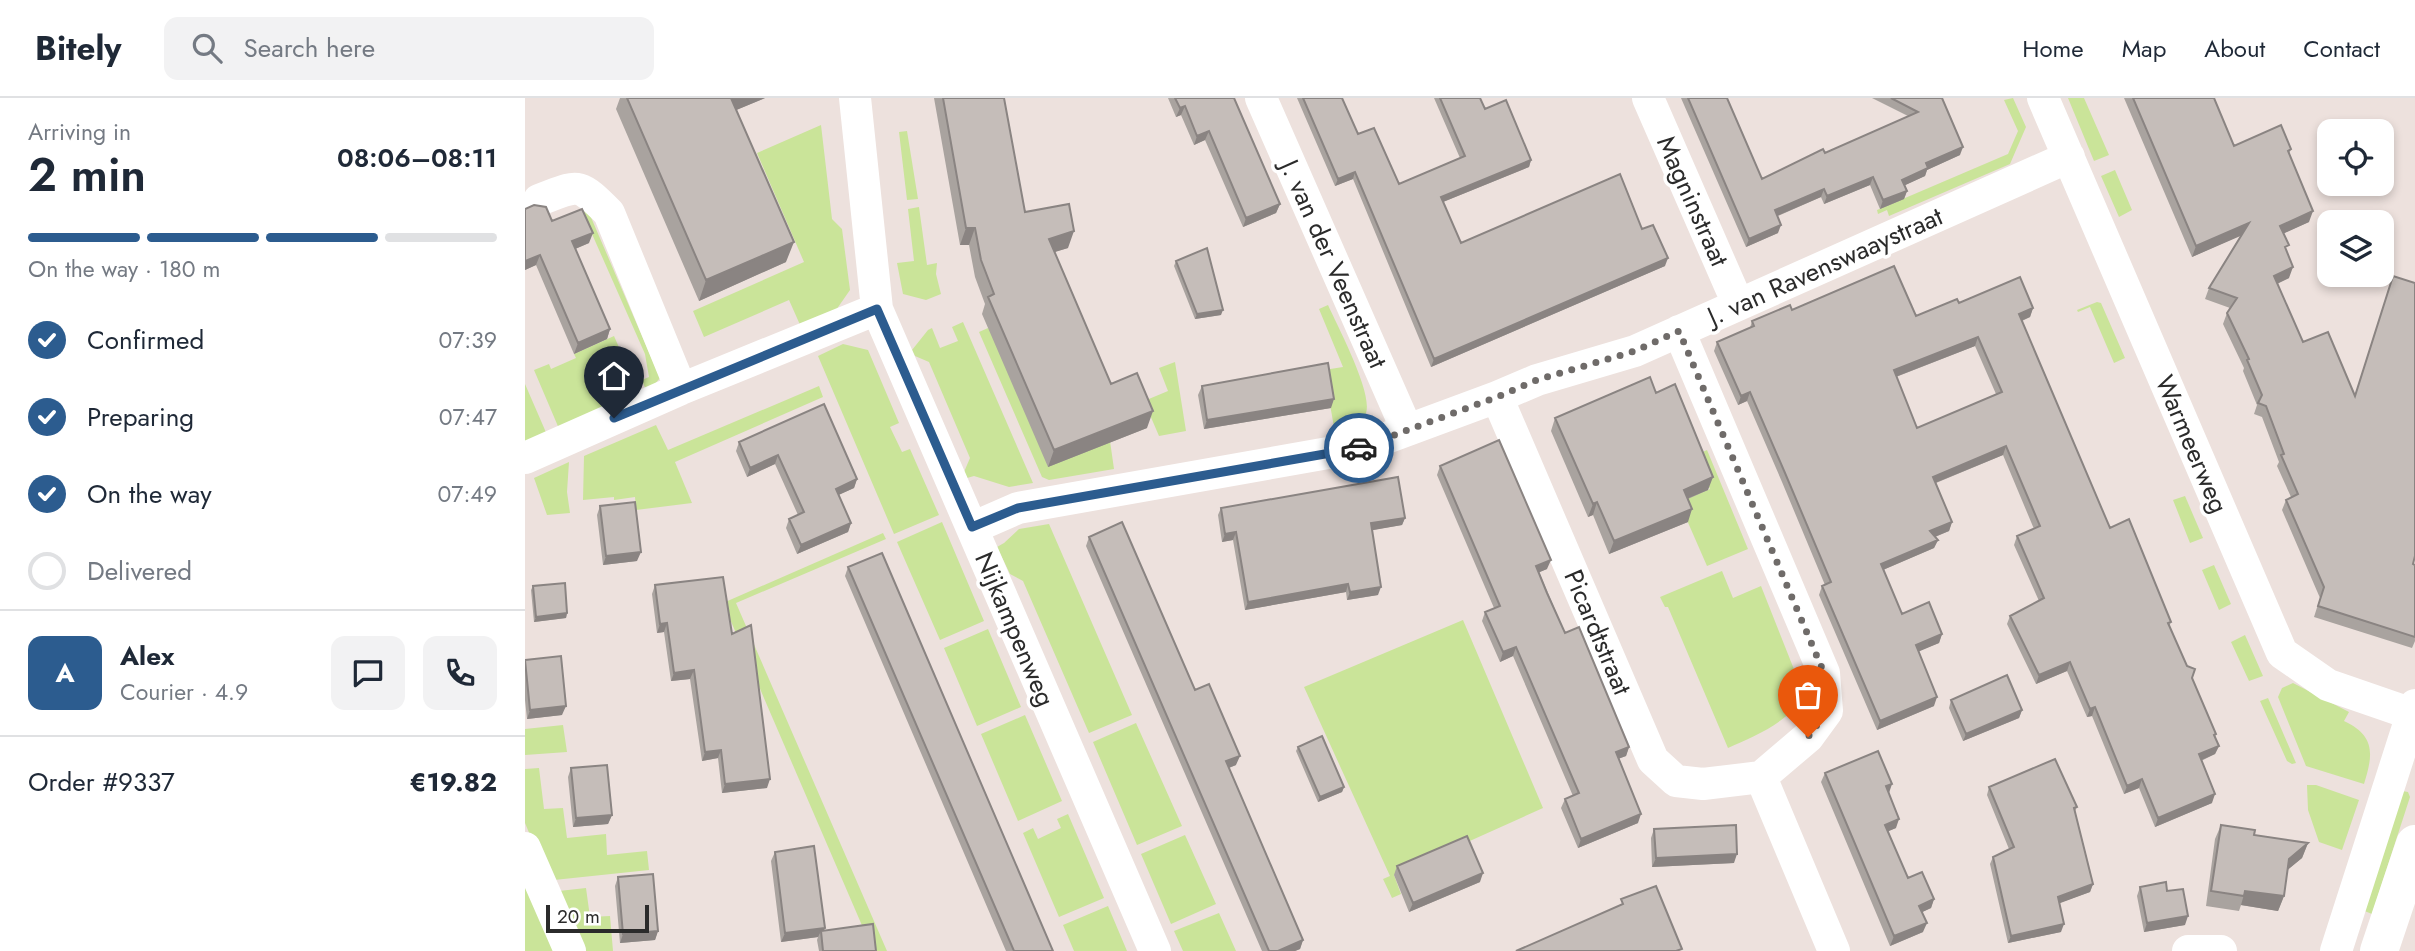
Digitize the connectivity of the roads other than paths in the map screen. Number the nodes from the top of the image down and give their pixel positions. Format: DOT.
graph roads {
  1 [pos="855,98"];
  2 [pos="1262,98"];
  3 [pos="1648,98"];
  4 [pos="2043,98"];
  5 [pos="2069,157"];
  6 [pos="538,200"];
  7 [pos="1738,304"];
  8 [pos="877,309"];
  9 [pos="1679,331"];
  10 [pos="681,389"];
  11 [pos="1497,397"];
  12 [pos="1406,430"];
  13 [pos="525,458"];
  14 [pos="972,527"];
  15 [pos="2414,712"];
  16 [pos="1761,777"];
  17 [pos="2415,844"];
  18 [pos="525,848"];
  19 [pos="570,951"];
  20 [pos="1155,951"];
  21 [pos="1834,951"];
  22 [pos="2188,951"];
  23 [pos="2221,951"];
  24 [pos="2336,951"];
  25 [pos="2379,951"];
  1 -- 8 [label="street, Nijkampenweg"];
  2 -- 12 [label="street, J. van der Veenstraat"];
  3 -- 7 [label="street, Magninstraat"];
  4 -- 5 [label="street, Warmeerweg"];
  5 -- 7 [label="street, J. van Ravenswaaystraat"];
  5 -- 15 [label="street, Warmeerweg"];
  6 -- 10 [label="street"];
  7 -- 9 [label="street, J. van Ravenswaaystraat"];
  8 -- 10 [label="street"];
  8 -- 14 [label="street, Nijkampenweg"];
  9 -- 11 [label="street, J. van Ravenswaaystraat"];
  9 -- 16 [label="street"];
  10 -- 13 [label="street"];
  11 -- 12 [label="street, J. van Ravenswaaystraat"];
  11 -- 16 [label="street, Picardtstraat"];
  12 -- 14 [label="street, J. van Ravenswaaystraat"];
  14 -- 20 [label="street, Nijkampenweg"];
  15 -- 24 [label="street"];
  16 -- 21 [label="street"];
  17 -- 25 [label="main road"];
  18 -- 19 [label="street"];
  22 -- 23 [label="street"];
}
